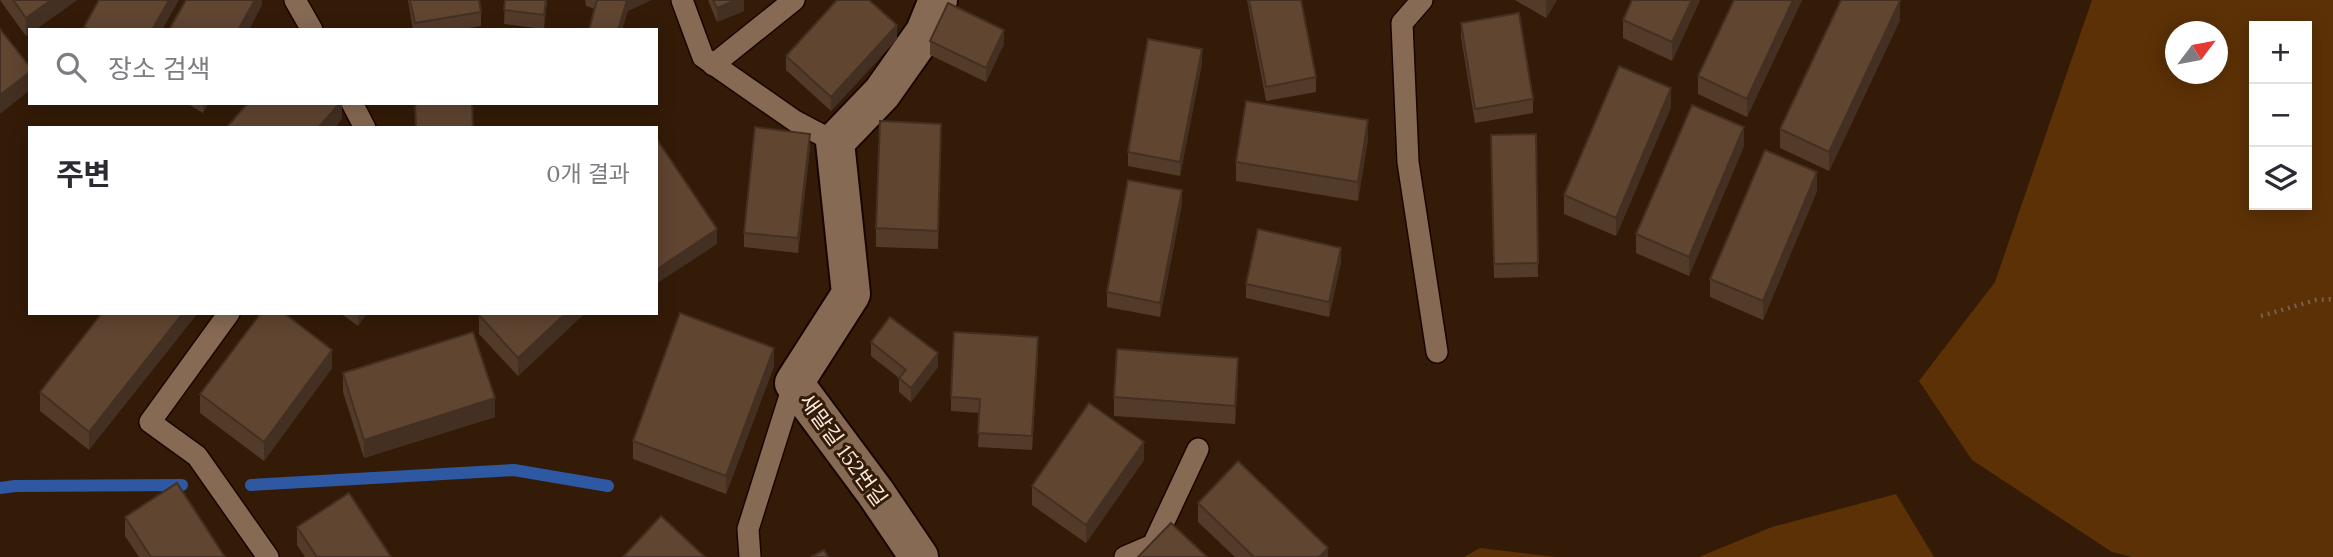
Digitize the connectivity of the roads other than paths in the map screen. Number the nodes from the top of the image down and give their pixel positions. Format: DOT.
graph roads {
  1 [pos="295,0"];
  2 [pos="682,0"];
  3 [pos="794,0"];
  4 [pos="938,0"];
  5 [pos="1422,0"];
  6 [pos="311,28"];
  7 [pos="713,65"];
  8 [pos="353,105"];
  9 [pos="364,126"];
  10 [pos="835,142"];
  11 [pos="228,315"];
  12 [pos="1437,352"];
  13 [pos="794,383"];
  14 [pos="1198,449"];
  15 [pos="268,557"];
  16 [pos="750,557"];
  17 [pos="919,557"];
  18 [pos="1125,557"];
  1 -- 6 [label="lane"];
  2 -- 7 [label="lane"];
  3 -- 7 [label="lane"];
  4 -- 10 [label="street"];
  5 -- 12 [label="lane"];
  7 -- 10 [label="lane"];
  8 -- 9 [label="lane"];
  10 -- 13 [label="street, 새말길 152번길"];
  11 -- 15 [label="lane"];
  13 -- 16 [label="lane"];
  13 -- 17 [label="street, 새말길 152번길"];
  14 -- 18 [label="lane"];
}
